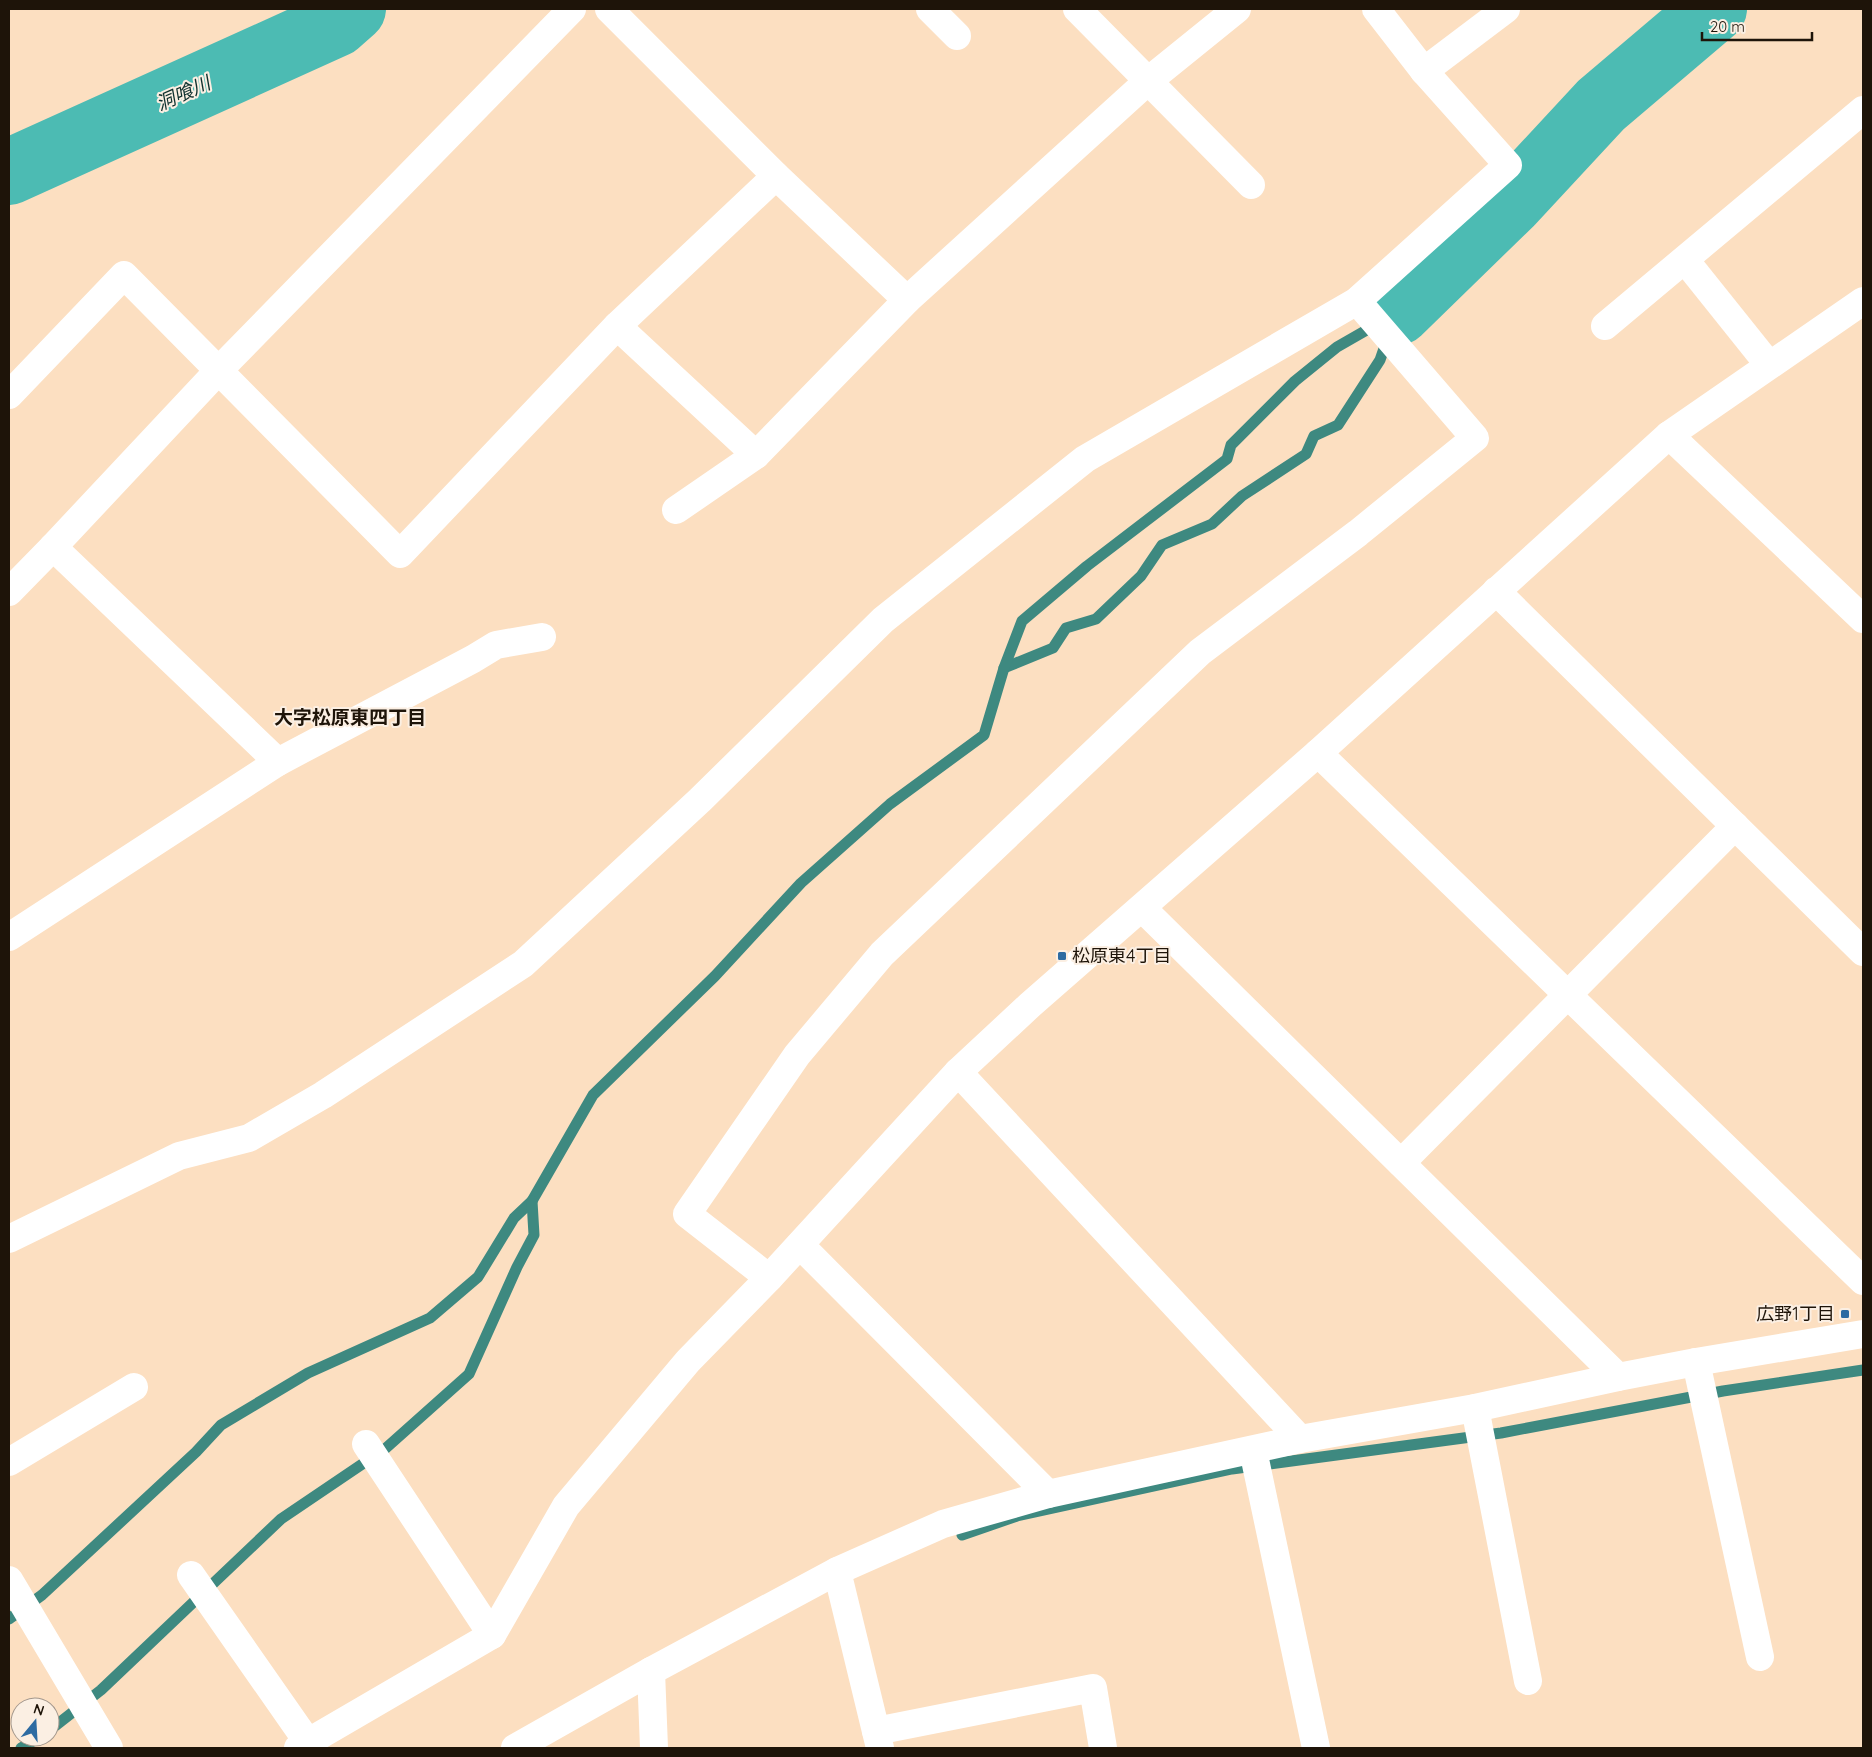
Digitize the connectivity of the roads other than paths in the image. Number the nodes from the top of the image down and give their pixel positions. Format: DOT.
graph roads {
  1 [pos="572,9"];
  2 [pos="609,9"];
  3 [pos="930,9"];
  4 [pos="1077,9"];
  5 [pos="1237,9"];
  6 [pos="1376,9"];
  7 [pos="1506,9"];
  8 [pos="957,36"];
  9 [pos="1424,71"];
  10 [pos="1148,81"];
  11 [pos="1863,110"];
  12 [pos="776,176"];
  13 [pos="1251,185"];
  14 [pos="1685,260"];
  15 [pos="908,300"];
  16 [pos="1357,301"];
  17 [pos="1861,306"];
  18 [pos="617,326"];
  19 [pos="1605,326"];
  20 [pos="1769,365"];
  21 [pos="219,370"];
  22 [pos="9,395"];
  23 [pos="1669,435"];
  24 [pos="756,455"];
  25 [pos="676,510"];
  26 [pos="53,547"];
  27 [pos="9,592"];
  28 [pos="1496,592"];
  29 [pos="1863,619"];
  30 [pos="542,637"];
  31 [pos="1318,753"];
  32 [pos="278,762"];
  33 [pos="1735,826"];
  34 [pos="1142,908"];
  35 [pos="9,936"];
  36 [pos="1863,952"];
  37 [pos="1567,995"];
  38 [pos="958,1072"];
  39 [pos="1401,1163"];
  40 [pos="9,1239"];
  41 [pos="800,1244"];
  42 [pos="769,1278"];
  43 [pos="1863,1281"];
  44 [pos="1863,1334"];
  45 [pos="1696,1362"];
  46 [pos="1618,1377"];
  47 [pos="134,1387"];
  48 [pos="1475,1408"];
  49 [pos="1300,1439"];
  50 [pos="366,1444"];
  51 [pos="1253,1450"];
  52 [pos="9,1462"];
  53 [pos="1048,1494"];
  54 [pos="837,1571"];
  55 [pos="191,1575"];
  56 [pos="9,1580"];
  57 [pos="492,1635"];
  58 [pos="1760,1657"];
  59 [pos="651,1670"];
  60 [pos="1528,1681"];
  61 [pos="878,1740"];
  62 [pos="303,1745"];
  63 [pos="109,1748"];
  64 [pos="515,1748"];
  65 [pos="654,1748"];
  66 [pos="1103,1748"];
  67 [pos="1316,1748"];
  1 -- 21 [label="street"];
  2 -- 12 [label="street"];
  3 -- 8 [label="street"];
  4 -- 10 [label="street"];
  5 -- 10 [label="street"];
  6 -- 9 [label="street"];
  7 -- 9 [label="street"];
  9 -- 16 [label="street"];
  10 -- 13 [label="street"];
  10 -- 15 [label="street"];
  11 -- 14 [label="street"];
  12 -- 15 [label="street"];
  12 -- 18 [label="street"];
  14 -- 19 [label="street"];
  14 -- 20 [label="street"];
  15 -- 24 [label="street"];
  16 -- 40 [label="street"];
  16 -- 42 [label="street"];
  17 -- 20 [label="street"];
  18 -- 21 [label="street"];
  18 -- 24 [label="street"];
  20 -- 23 [label="street"];
  21 -- 22 [label="street"];
  21 -- 26 [label="street"];
  23 -- 28 [label="street"];
  23 -- 29 [label="street"];
  24 -- 25 [label="street"];
  26 -- 27 [label="street"];
  26 -- 32 [label="street"];
  28 -- 31 [label="street"];
  28 -- 33 [label="street"];
  30 -- 32 [label="street"];
  31 -- 34 [label="street"];
  31 -- 37 [label="street"];
  32 -- 35 [label="street"];
  33 -- 36 [label="street"];
  33 -- 37 [label="street"];
  34 -- 38 [label="street"];
  34 -- 39 [label="street"];
  37 -- 39 [label="street"];
  37 -- 43 [label="street"];
  38 -- 41 [label="street"];
  38 -- 49 [label="street"];
  39 -- 46 [label="street"];
  41 -- 42 [label="street"];
  41 -- 53 [label="street"];
  42 -- 57 [label="street"];
  44 -- 45 [label="street"];
  45 -- 46 [label="street"];
  45 -- 58 [label="street"];
  46 -- 48 [label="street"];
  47 -- 52 [label="street"];
  48 -- 49 [label="street"];
  48 -- 60 [label="street"];
  49 -- 51 [label="street"];
  50 -- 57 [label="street"];
  51 -- 53 [label="street"];
  51 -- 67 [label="street"];
  53 -- 54 [label="street"];
  54 -- 59 [label="street"];
  54 -- 61 [label="street"];
  55 -- 62 [label="street"];
  56 -- 63 [label="street"];
  57 -- 62 [label="street"];
  59 -- 64 [label="street"];
  59 -- 65 [label="street"];
  61 -- 66 [label="street"];
}
